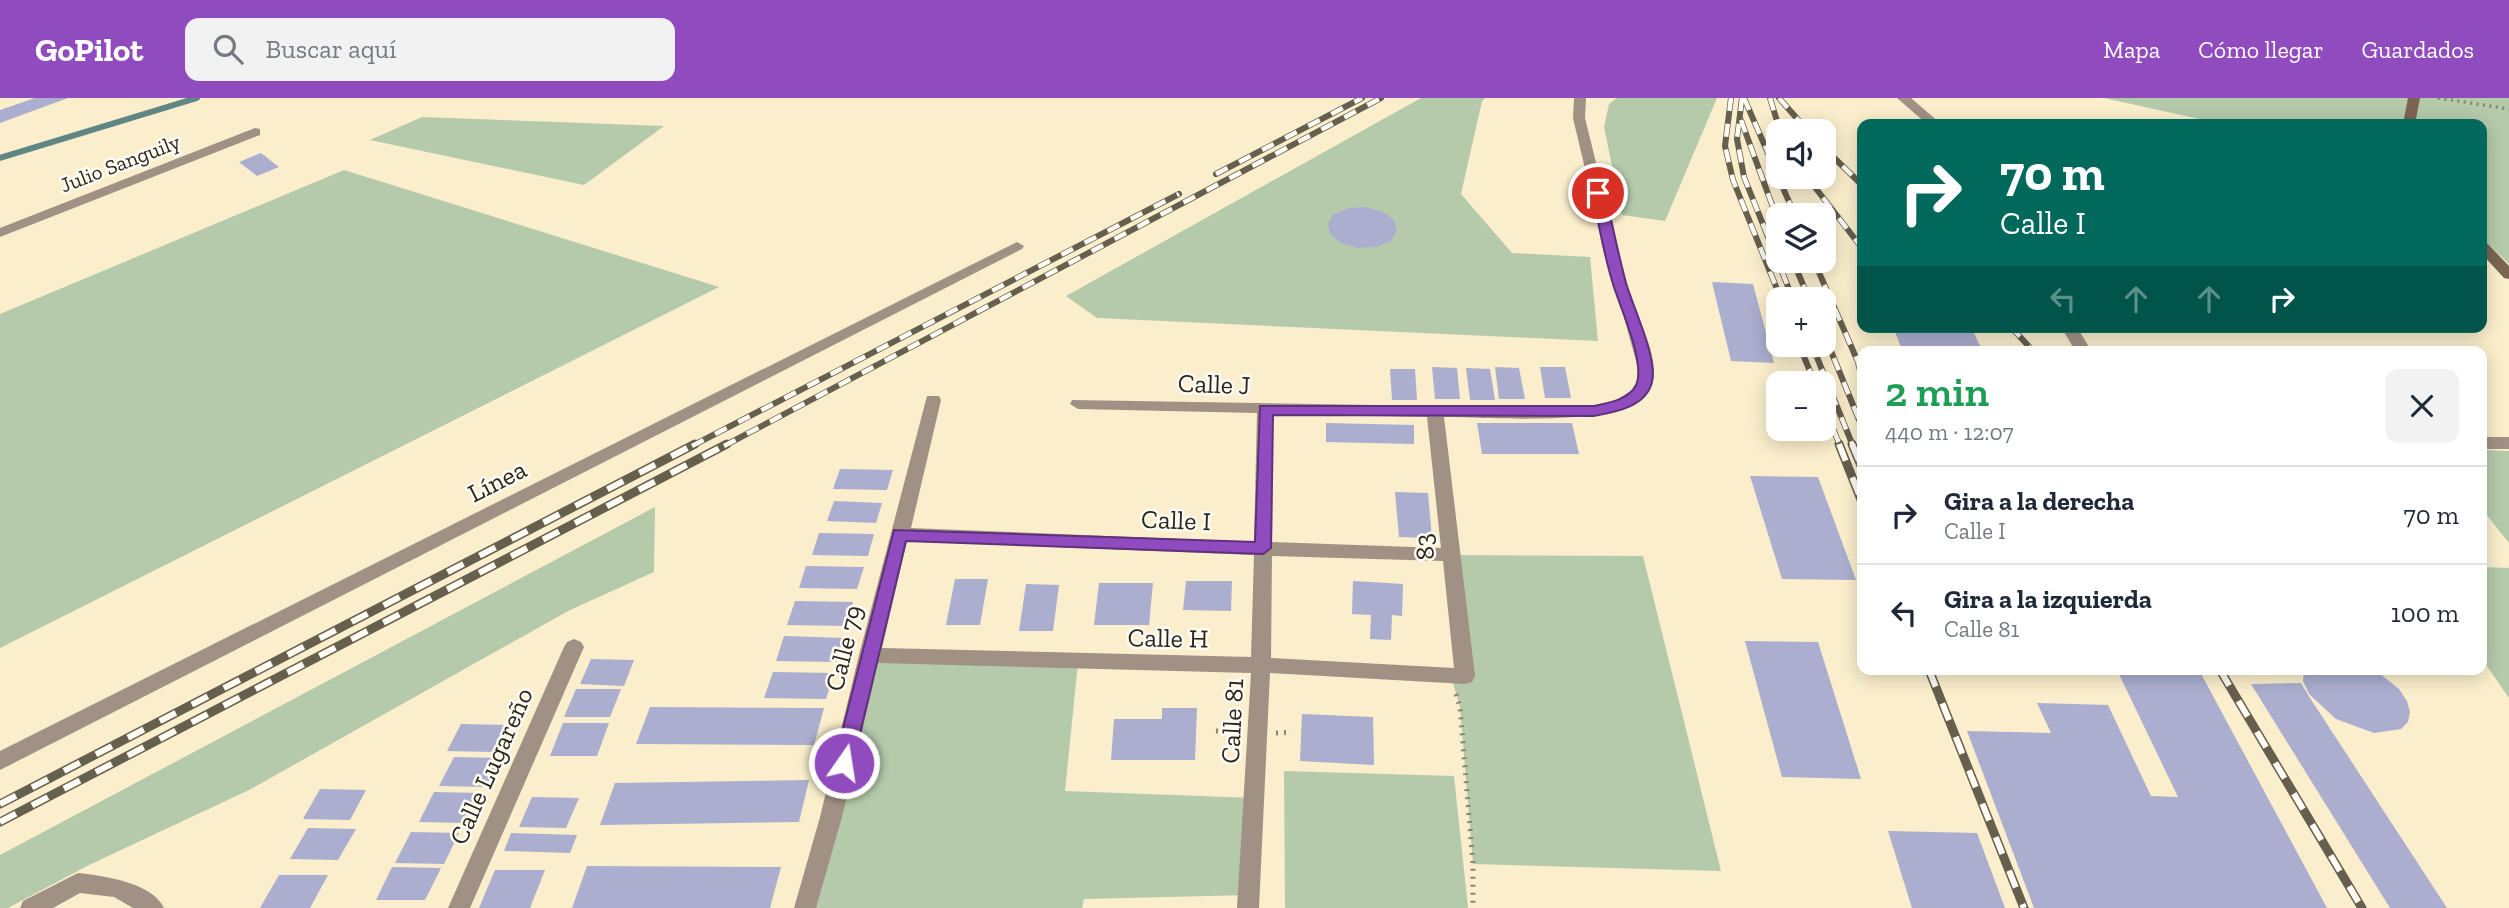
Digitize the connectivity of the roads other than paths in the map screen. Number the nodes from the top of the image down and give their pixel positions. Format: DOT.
graph roads {
  1 [pos="1580,98"];
  2 [pos="1903,98"];
  3 [pos="2414,98"];
  4 [pos="1929,119"];
  5 [pos="2410,119"];
  6 [pos="255,132"];
  7 [pos="0,233"];
  8 [pos="1017,246"];
  9 [pos="2487,251"];
  10 [pos="2509,275"];
  11 [pos="933,400"];
  12 [pos="1078,404"];
  13 [pos="1265,410"];
  14 [pos="1435,412"];
  15 [pos="2487,443"];
  16 [pos="2509,443"];
  17 [pos="900,534"];
  18 [pos="1263,548"];
  19 [pos="1451,555"];
  20 [pos="574,647"];
  21 [pos="869,655"];
  22 [pos="1261,666"];
  23 [pos="1457,674"];
  24 [pos="0,761"];
  25 [pos="31,908"];
  26 [pos="153,908"];
  27 [pos="459,908"];
  28 [pos="805,908"];
  29 [pos="1248,908"];
  1 -- 14 [label="street, Calle J"];
  2 -- 4 [label="street"];
  3 -- 5 [label="street"];
  6 -- 7 [label="street, Julio Sanguily"];
  8 -- 24 [label="street, Línea"];
  9 -- 10 [label="street"];
  11 -- 17 [label="street, Calle 79"];
  12 -- 13 [label="street, Calle J"];
  13 -- 14 [label="street, Calle J"];
  13 -- 18 [label="street, Calle 81"];
  14 -- 19 [label="street, 83"];
  15 -- 16 [label="street"];
  17 -- 18 [label="street, Calle I"];
  17 -- 21 [label="street, Calle 79"];
  18 -- 19 [label="street, Calle I"];
  18 -- 22 [label="street, Calle 81"];
  19 -- 23 [label="street, 83"];
  20 -- 27 [label="street, Calle Lugareño"];
  21 -- 22 [label="street, Calle H"];
  21 -- 28 [label="street, Calle 79"];
  22 -- 23 [label="street, Calle H"];
  22 -- 29 [label="street, Calle 81"];
  25 -- 26 [label="street"];
}
